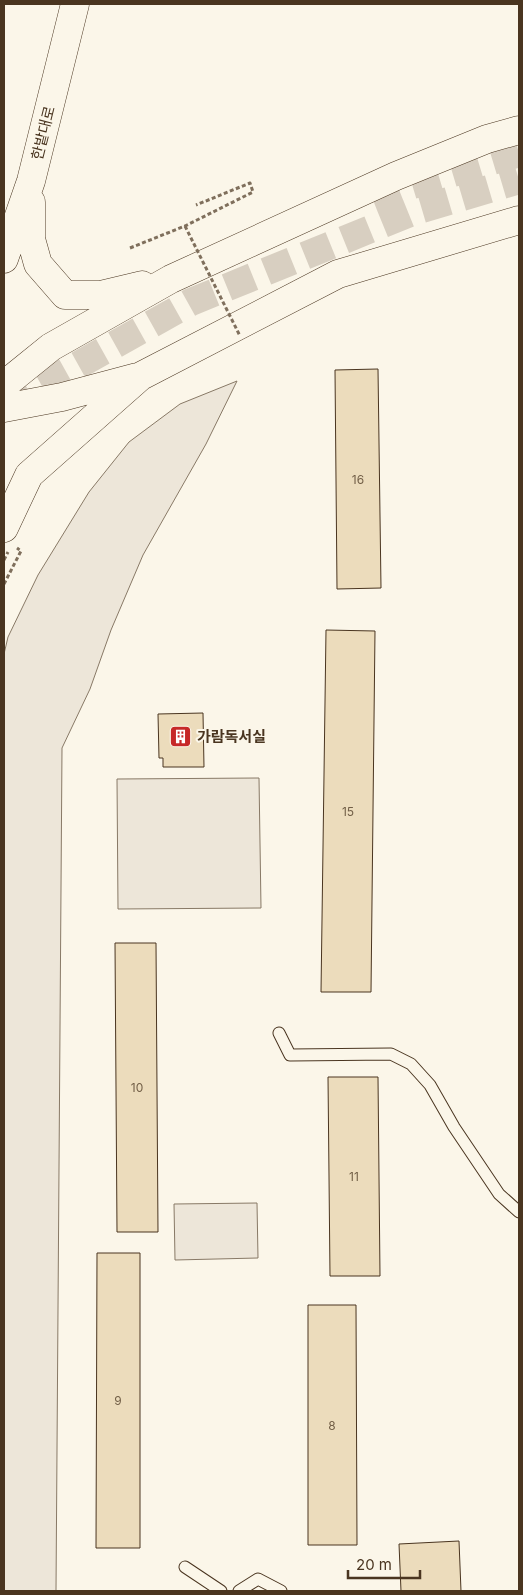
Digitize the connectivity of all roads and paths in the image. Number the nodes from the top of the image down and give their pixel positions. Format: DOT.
graph roads {
  1 [pos="75,4"];
  2 [pos="519,130"];
  3 [pos="31,181"];
  4 [pos="196,205"];
  5 [pos="519,220"];
  6 [pos="185,226"];
  7 [pos="130,248"];
  8 [pos="4,259"];
  9 [pos="170,279"];
  10 [pos="240,336"];
  11 [pos="141,376"];
  12 [pos="4,385"];
  13 [pos="4,408"];
  14 [pos="4,528"];
  15 [pos="4,560"];
  16 [pos="4,584"];
  17 [pos="279,1033"];
  18 [pos="519,1212"];
  19 [pos="185,1567"];
  20 [pos="258,1579"];
  21 [pos="221,1591"];
  22 [pos="240,1591"];
  23 [pos="258,1591"];
  24 [pos="282,1591"];
  1 -- 3 [label="main road, 한밭대로"];
  2 -- 9 [label="main road"];
  3 -- 8 [label="main road, 한밭대로"];
  3 -- 9 [label="main road"];
  4 -- 6 [label="path"];
  5 -- 11 [label="main road"];
  6 -- 7 [label="path"];
  6 -- 10 [label="path, bridge"];
  9 -- 12 [label="main road"];
  11 -- 13 [label="main road"];
  11 -- 14 [label="main road"];
  15 -- 16 [label="path"];
  17 -- 18 [label="lane"];
  19 -- 21 [label="lane"];
  20 -- 22 [label="lane"];
  20 -- 23 [label="lane"];
  20 -- 24 [label="lane"];
}
